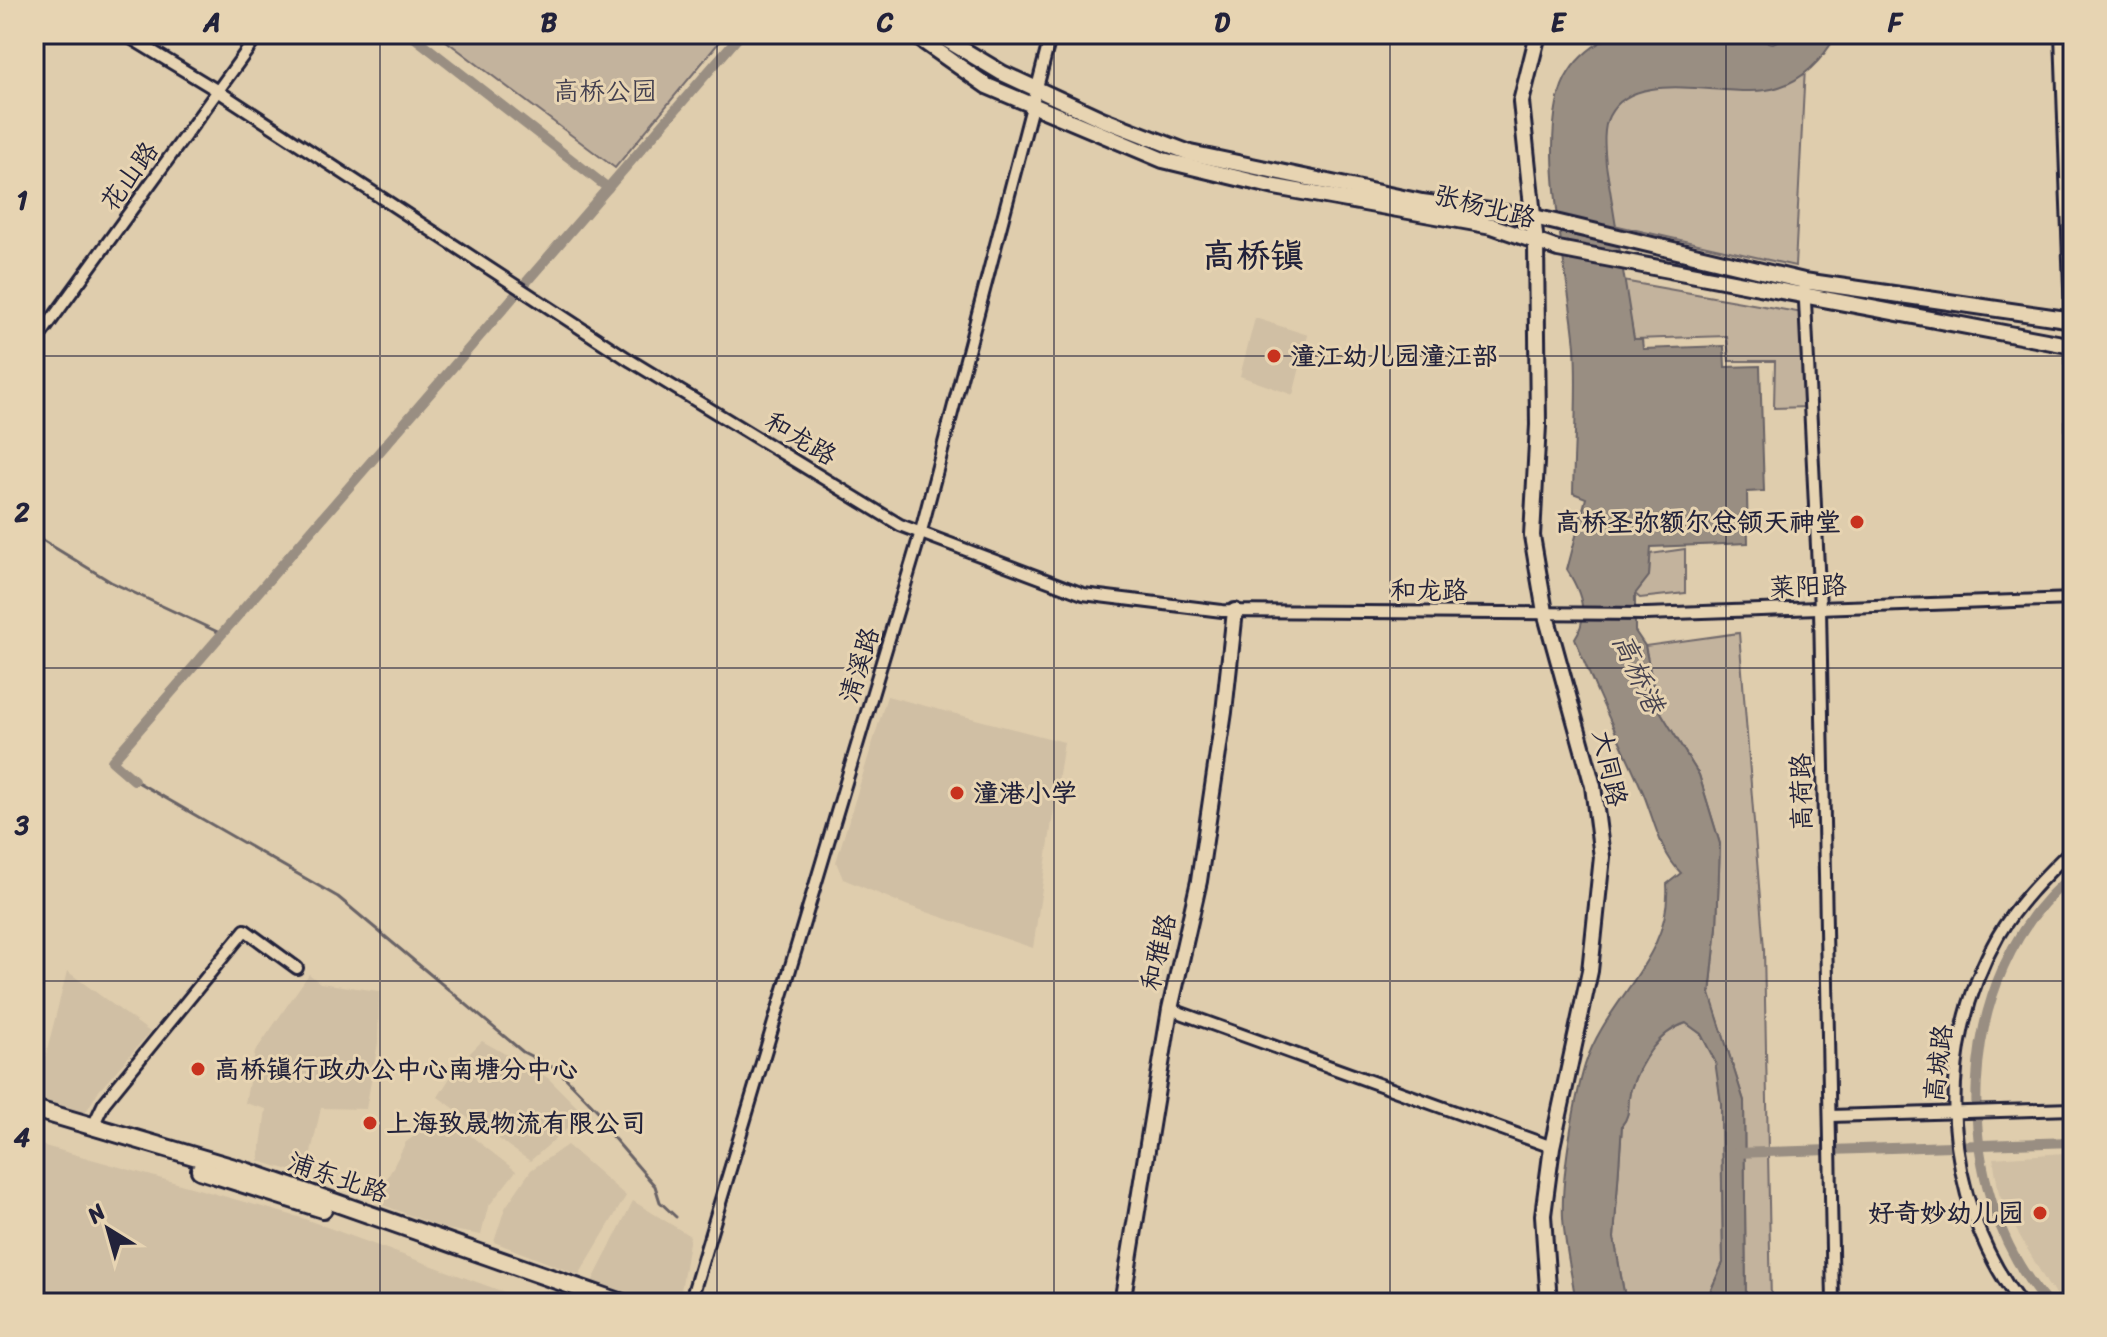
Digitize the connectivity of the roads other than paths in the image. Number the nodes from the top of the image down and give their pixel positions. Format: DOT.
graph roads {
  1 [pos="124,34"];
  2 [pos="259,34"];
  3 [pos="913,34"];
  4 [pos="937,34"];
  5 [pos="1051,34"];
  6 [pos="1538,34"];
  7 [pos="2061,34"];
  8 [pos="1038,88"];
  9 [pos="218,91"];
  10 [pos="1033,108"];
  11 [pos="1534,217"];
  12 [pos="1536,244"];
  13 [pos="1804,281"];
  14 [pos="1808,297"];
  15 [pos="2072,320"];
  16 [pos="34,344"];
  17 [pos="2072,346"];
  18 [pos="2073,525"];
  19 [pos="920,535"];
  20 [pos="2073,599"];
  21 [pos="1820,608"];
  22 [pos="1235,611"];
  23 [pos="1552,612"];
  24 [pos="2073,848"];
  25 [pos="297,968"];
  26 [pos="1170,1009"];
  27 [pos="34,1109"];
  28 [pos="2073,1109"];
  29 [pos="1953,1113"];
  30 [pos="1830,1116"];
  31 [pos="34,1120"];
  32 [pos="93,1126"];
  33 [pos="1552,1147"];
  34 [pos="591,1303"];
  35 [pos="622,1303"];
  36 [pos="690,1303"];
  37 [pos="1122,1303"];
  38 [pos="1549,1303"];
  39 [pos="1833,1303"];
  40 [pos="2020,1303"];
  1 -- 9 [label="street, 和龙路"];
  2 -- 9 [label="street, 花山路"];
  3 -- 10 [label="main road, 张杨北路"];
  4 -- 8 [label="main road, 张杨北路"];
  5 -- 8 [label="street, 清溪路"];
  6 -- 11 [label="main road, 大同路"];
  7 -- 15 [label="street"];
  8 -- 10 [label="street, 清溪路"];
  8 -- 11 [label="main road, 张杨北路"];
  9 -- 16 [label="street, 花山路"];
  9 -- 19 [label="street, 和龙路"];
  10 -- 12 [label="main road, 张杨北路"];
  10 -- 19 [label="street, 清溪路"];
  11 -- 12 [label="main road, 大同路"];
  11 -- 13 [label="main road, 张杨北路"];
  12 -- 14 [label="main road, 张杨北路"];
  12 -- 23 [label="main road, 大同路"];
  13 -- 14 [label="street, 高荷路"];
  13 -- 15 [label="main road, 张杨北路"];
  14 -- 17 [label="main road, 张杨北路"];
  14 -- 21 [label="street, 高荷路"];
  15 -- 17 [label="street"];
  17 -- 18 [label="street"];
  19 -- 22 [label="street, 和龙路"];
  19 -- 36 [label="street, 清溪路"];
  20 -- 21 [label="street, 莱阳路"];
  21 -- 23 [label="street, 莱阳路"];
  21 -- 30 [label="street, 高荷路"];
  22 -- 23 [label="street, 和龙路"];
  22 -- 26 [label="main road, 和雅路"];
  23 -- 33 [label="main road, 大同路"];
  24 -- 29 [label="street, 高城路"];
  25 -- 32 [label="street"];
  26 -- 33 [label="street"];
  26 -- 37 [label="main road, 和雅路"];
  27 -- 32 [label="main road, 浦东北路"];
  28 -- 29 [label="street"];
  29 -- 30 [label="street"];
  29 -- 40 [label="street, 高城路"];
  30 -- 39 [label="street, 高荷路"];
  31 -- 34 [label="main road, 浦东北路"];
  32 -- 35 [label="main road, 浦东北路"];
  33 -- 38 [label="main road, 大同路"];
}
